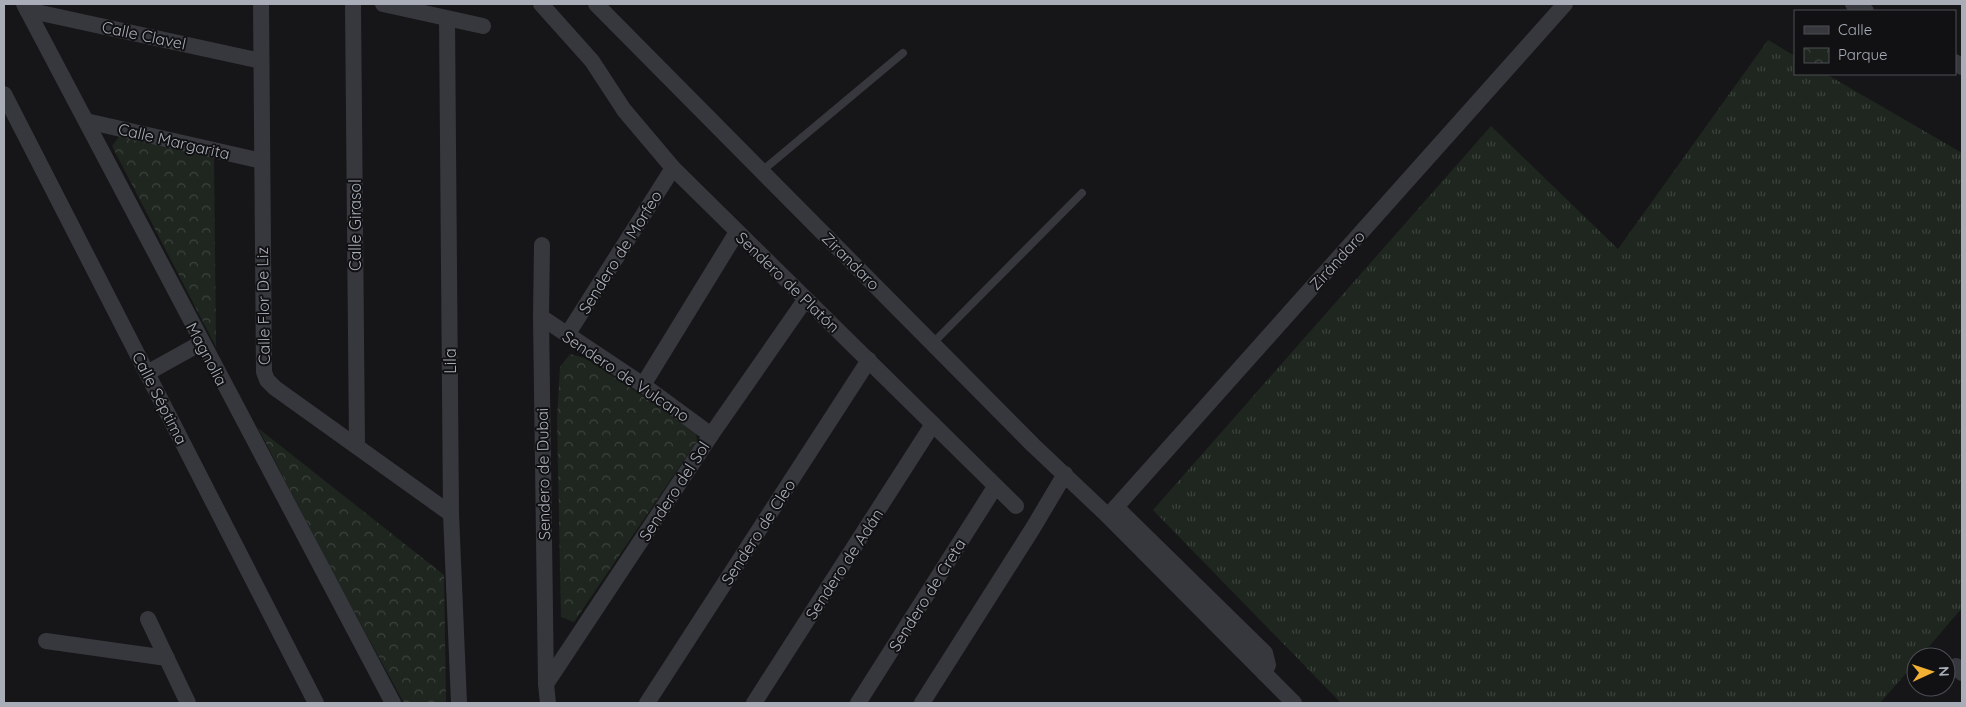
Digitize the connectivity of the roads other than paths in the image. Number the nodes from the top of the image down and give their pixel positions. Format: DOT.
graph roads {
  1 [pos="261,4"];
  2 [pos="353,4"];
  3 [pos="383,4"];
  4 [pos="541,4"];
  5 [pos="596,4"];
  6 [pos="1565,4"];
  7 [pos="1852,4"];
  8 [pos="25,7"];
  9 [pos="1864,10"];
  10 [pos="447,18"];
  11 [pos="483,26"];
  12 [pos="903,53"];
  13 [pos="261,61"];
  14 [pos="4,94"];
  15 [pos="86,121"];
  16 [pos="262,161"];
  17 [pos="673,168"];
  18 [pos="762,171"];
  19 [pos="1082,193"];
  20 [pos="737,232"];
  21 [pos="542,245"];
  22 [pos="805,300"];
  23 [pos="541,317"];
  24 [pos="567,335"];
  25 [pos="201,343"];
  26 [pos="933,343"];
  27 [pos="869,360"];
  28 [pos="147,373"];
  29 [pos="643,385"];
  30 [pos="933,424"];
  31 [pos="711,435"];
  32 [pos="357,446"];
  33 [pos="1065,474"];
  34 [pos="995,487"];
  35 [pos="1016,506"];
  36 [pos="1112,511"];
  37 [pos="451,514"];
  38 [pos="148,619"];
  39 [pos="46,641"];
  40 [pos="167,658"];
  41 [pos="546,684"];
  42 [pos="188,703"];
  43 [pos="316,703"];
  44 [pos="393,703"];
  45 [pos="459,703"];
  46 [pos="548,703"];
  47 [pos="648,703"];
  48 [pos="754,703"];
  49 [pos="858,703"];
  50 [pos="922,703"];
  51 [pos="1294,703"];
  1 -- 13 [label="street, Calle Flor De Liz"];
  2 -- 32 [label="street, Calle Girasol"];
  3 -- 10 [label="street"];
  4 -- 17 [label="street, Sendero de Platón"];
  5 -- 18 [label="street, Zirandaro"];
  6 -- 36 [label="street, Zirándaro"];
  7 -- 9 [label="street"];
  8 -- 13 [label="street, Calle Clavel"];
  8 -- 15 [label="street, Magnolia"];
  10 -- 11 [label="street"];
  10 -- 37 [label="street, Lila"];
  12 -- 18 [label="lane"];
  13 -- 16 [label="street, Calle Flor De Liz"];
  14 -- 28 [label="street, Calle Séptima"];
  15 -- 16 [label="street, Calle Margarita"];
  15 -- 25 [label="street, Magnolia"];
  16 -- 32 [label="street, Calle Flor De Liz"];
  17 -- 20 [label="street, Sendero de Platón"];
  17 -- 24 [label="street, Sendero de Morfeo"];
  18 -- 26 [label="street, Zirandaro"];
  19 -- 26 [label="lane"];
  20 -- 22 [label="street, Sendero de Platón"];
  20 -- 29 [label="street"];
  21 -- 23 [label="street, Sendero de Dubai"];
  22 -- 27 [label="street, Sendero de Platón"];
  22 -- 31 [label="street, Sendero del Sol"];
  23 -- 24 [label="street, Sendero de Vulcano"];
  23 -- 41 [label="street, Sendero de Dubai"];
  24 -- 29 [label="street, Sendero de Vulcano"];
  25 -- 28 [label="street"];
  25 -- 44 [label="street, Magnolia"];
  26 -- 33 [label="street, Zirandaro"];
  27 -- 30 [label="street, Sendero de Platón"];
  27 -- 47 [label="street, Sendero de Cleo"];
  28 -- 43 [label="street, Calle Séptima"];
  29 -- 31 [label="street, Sendero de Vulcano"];
  30 -- 34 [label="street, Sendero de Platón"];
  30 -- 48 [label="street, Sendero de Adán"];
  31 -- 41 [label="street, Sendero del Sol"];
  32 -- 37 [label="street, Calle Flor De Liz"];
  33 -- 36 [label="street, Zirandaro"];
  33 -- 50 [label="street"];
  34 -- 35 [label="street, Sendero de Platón"];
  34 -- 49 [label="street, Sendero de Creta"];
  36 -- 51 [label="street, Zirandaro"];
  37 -- 45 [label="street, Lila"];
  38 -- 40 [label="street"];
  39 -- 40 [label="street"];
  40 -- 42 [label="street"];
  41 -- 46 [label="street, Sendero de Dubai"];
}
